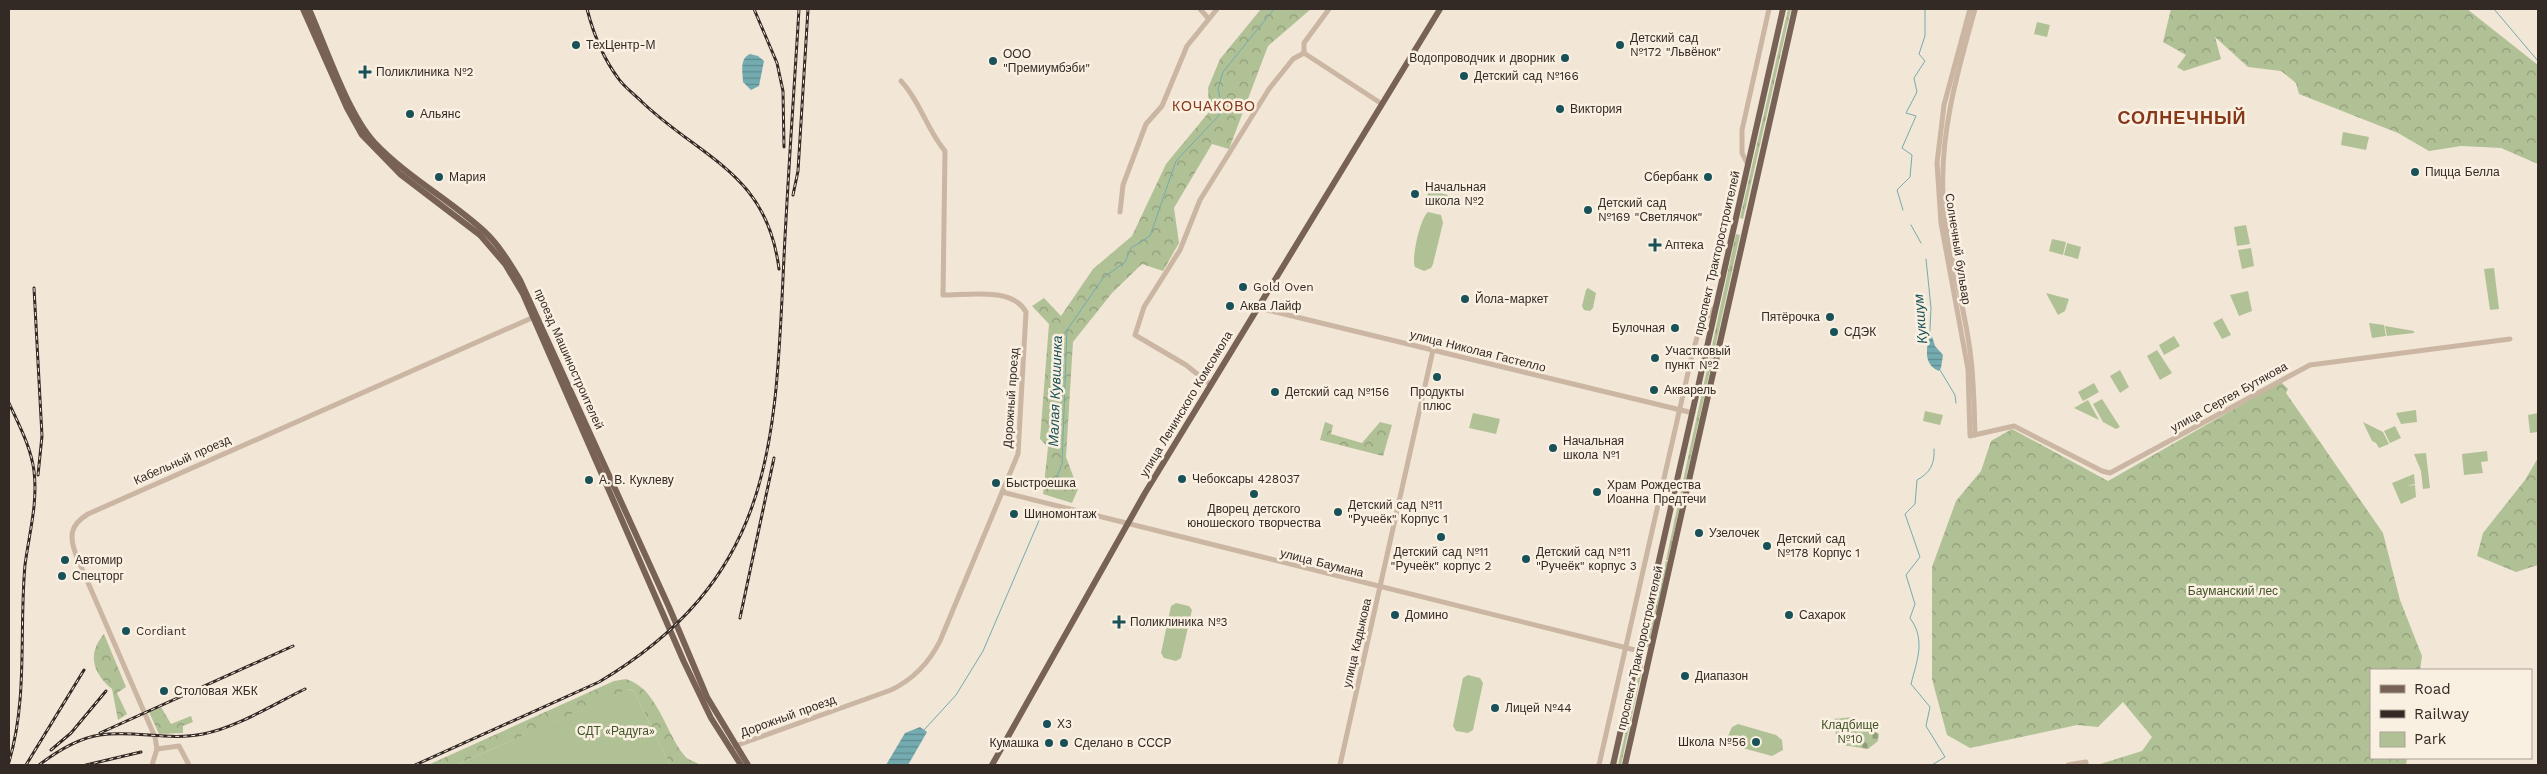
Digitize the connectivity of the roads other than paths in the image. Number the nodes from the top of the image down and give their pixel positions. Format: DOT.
graph roads {
  1 [pos="303,9"];
  2 [pos="309,9"];
  3 [pos="1200,9"];
  4 [pos="1217,9"];
  5 [pos="1329,9"];
  6 [pos="1440,9"];
  7 [pos="1769,9"];
  8 [pos="1783,9"];
  9 [pos="1795,9"];
  10 [pos="1970,9"];
  11 [pos="1975,9"];
  12 [pos="1208,18"];
  13 [pos="313,24"];
  14 [pos="1963,44"];
  15 [pos="1302,46"];
  16 [pos="1304,53"];
  17 [pos="1293,59"];
  18 [pos="901,81"];
  19 [pos="1382,104"];
  20 [pos="1748,166"];
  21 [pos="1120,212"];
  22 [pos="1733,230"];
  23 [pos="1746,232"];
  24 [pos="1716,305"];
  25 [pos="1259,308"];
  26 [pos="536,316"];
  27 [pos="2510,339"];
  28 [pos="1433,350"];
  29 [pos="1211,385"];
  30 [pos="1679,410"];
  31 [pos="1693,413"];
  32 [pos="1972,435"];
  33 [pos="1002,492"];
  34 [pos="1127,525"];
  35 [pos="1380,588"];
  36 [pos="1625,648"];
  37 [pos="1639,651"];
  38 [pos="1650,654"];
  39 [pos="732,747"];
  40 [pos="157,749"];
  41 [pos="152,765"];
  42 [pos="189,765"];
  43 [pos="742,765"];
  44 [pos="748,765"];
  45 [pos="992,765"];
  46 [pos="1340,765"];
  47 [pos="1599,765"];
  48 [pos="1613,765"];
  49 [pos="1626,765"];
  50 [pos="2068,765"];
  51 [pos="2086,765"];
  1 -- 13 [label="main road, проезд Машиностроителей"];
  2 -- 13 [label="main road, проезд Машиностроителей"];
  3 -- 12 [label="street"];
  4 -- 12 [label="street"];
  5 -- 15 [label="street"];
  6 -- 19 [label="main road, улица Ленинского Комсомола"];
  7 -- 20 [label="street"];
  8 -- 20 [label="main road, проспект Тракторостроителей"];
  9 -- 23 [label="main road, проспект Тракторостроителей"];
  10 -- 14 [label="street, Солнечный бульвар"];
  11 -- 14 [label="street, Солнечный бульвар"];
  12 -- 21 [label="street"];
  13 -- 26 [label="main road, проезд Машиностроителей"];
  14 -- 32 [label="street, Солнечный бульвар"];
  15 -- 16 [label="street"];
  15 -- 17 [label="street"];
  16 -- 17 [label="street"];
  16 -- 19 [label="street"];
  17 -- 29 [label="street"];
  18 -- 33 [label="street, Дорожный проезд"];
  19 -- 25 [label="main road, улица Ленинского Комсомола"];
  20 -- 22 [label="main road, проспект Тракторостроителей"];
  22 -- 23 [label="main road"];
  22 -- 24 [label="main road, проспект Тракторостроителей"];
  23 -- 38 [label="main road, проспект Тракторостроителей"];
  24 -- 30 [label="street, проспект Тракторостроителей"];
  24 -- 31 [label="main road, проспект Тракторостроителей"];
  25 -- 28 [label="street, улица Николая Гастелло"];
  25 -- 29 [label="main road, улица Ленинского Комсомола"];
  26 -- 39 [label="main road, проезд Машиностроителей"];
  26 -- 40 [label="street, Кабельный проезд"];
  27 -- 32 [label="street, улица Сергея Бутякова"];
  28 -- 30 [label="street, улица Николая Гастелло"];
  28 -- 35 [label="street, улица Кадыкова"];
  29 -- 34 [label="main road, улица Ленинского Комсомола"];
  30 -- 31 [label="street, улица Николая Гастелло"];
  30 -- 36 [label="street, проспект Тракторостроителей"];
  31 -- 37 [label="main road, проспект Тракторостроителей"];
  33 -- 34 [label="street, улица Баумана"];
  33 -- 39 [label="street, Дорожный проезд"];
  34 -- 35 [label="street, улица Баумана"];
  34 -- 45 [label="main road, улица Ленинского Комсомола"];
  35 -- 36 [label="street, улица Баумана"];
  35 -- 46 [label="street, улица Кадыкова"];
  36 -- 37 [label="street, улица Баумана"];
  36 -- 47 [label="street, проспект Тракторостроителей"];
  37 -- 38 [label="main road"];
  37 -- 48 [label="main road, проспект Тракторостроителей"];
  38 -- 49 [label="main road, проспект Тракторостроителей"];
  39 -- 43 [label="main road, проезд Машиностроителей"];
  39 -- 44 [label="main road, проезд Машиностроителей"];
  40 -- 41 [label="street"];
  40 -- 42 [label="street"];
  50 -- 51 [label="street"];
}
